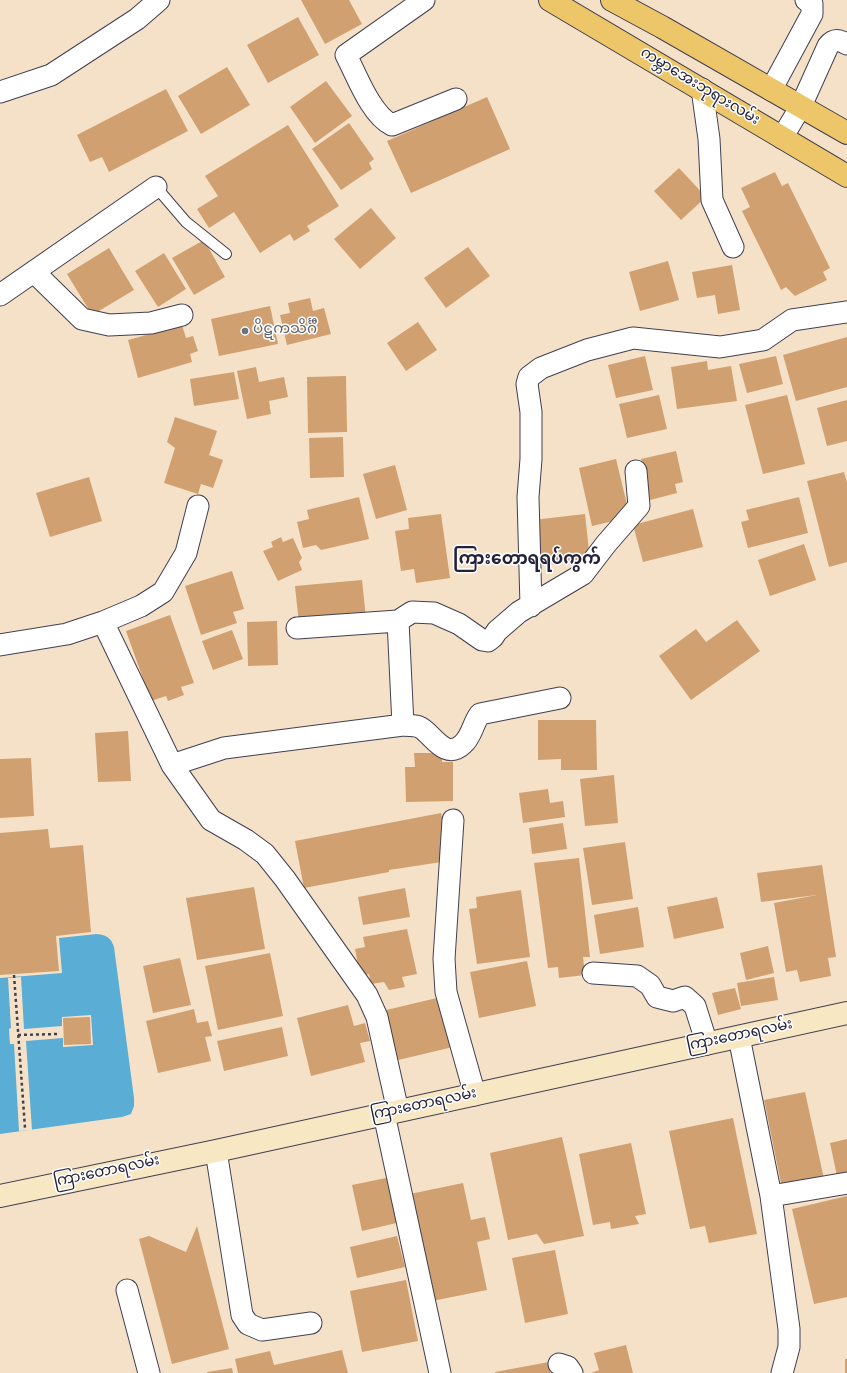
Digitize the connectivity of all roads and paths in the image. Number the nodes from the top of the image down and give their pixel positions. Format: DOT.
graph roads {
  1 [pos="159,0"];
  2 [pos="424,0"];
  3 [pos="550,0"];
  4 [pos="612,0"];
  5 [pos="806,0"];
  6 [pos="847,44"];
  7 [pos="702,89"];
  8 [pos="771,90"];
  9 [pos="0,92"];
  10 [pos="456,99"];
  11 [pos="801,106"];
  12 [pos="847,134"];
  13 [pos="782,138"];
  14 [pos="847,176"];
  15 [pos="156,187"];
  16 [pos="732,247"];
  17 [pos="226,254"];
  18 [pos="34,272"];
  19 [pos="0,295"];
  20 [pos="847,312"];
  21 [pos="182,316"];
  22 [pos="636,471"];
  23 [pos="198,506"];
  24 [pos="531,606"];
  25 [pos="398,621"];
  26 [pos="103,622"];
  27 [pos="296,628"];
  28 [pos="0,645"];
  29 [pos="560,698"];
  30 [pos="403,725"];
  31 [pos="172,765"];
  32 [pos="453,820"];
  33 [pos="593,973"];
  34 [pos="14,974"];
  35 [pos="847,1013"];
  36 [pos="58,1034"];
  37 [pos="18,1035"];
  38 [pos="739,1037"];
  39 [pos="707,1044"];
  40 [pos="475,1095"];
  41 [pos="391,1113"];
  42 [pos="25,1128"];
  43 [pos="216,1151"];
  44 [pos="847,1183"];
  45 [pos="0,1196"];
  46 [pos="771,1196"];
  47 [pos="127,1290"];
  48 [pos="311,1323"];
  49 [pos="149,1373"];
  50 [pos="440,1373"];
  51 [pos="782,1373"];
  1 -- 9 [label="street"];
  2 -- 10 [label="street"];
  3 -- 7 [label="main road, ကမ္ဘာအေးဘုရားလမ်း"];
  4 -- 8 [label="main road"];
  5 -- 8 [label="street"];
  6 -- 11 [label="street"];
  7 -- 13 [label="main road, ကမ္ဘာအေးဘုရားလမ်း"];
  7 -- 16 [label="street"];
  8 -- 11 [label="main road"];
  11 -- 12 [label="main road"];
  11 -- 13 [label="street"];
  13 -- 14 [label="main road, ကမ္ဘာအေးဘုရားလမ်း"];
  15 -- 17 [label="lane"];
  15 -- 18 [label="street"];
  18 -- 19 [label="street"];
  18 -- 21 [label="street"];
  20 -- 24 [label="street"];
  22 -- 24 [label="street"];
  23 -- 26 [label="street"];
  24 -- 25 [label="street"];
  25 -- 27 [label="street"];
  25 -- 30 [label="street"];
  26 -- 28 [label="street"];
  26 -- 31 [label="street"];
  29 -- 30 [label="street"];
  30 -- 31 [label="street"];
  31 -- 41 [label="street"];
  32 -- 40 [label="street"];
  33 -- 39 [label="street"];
  34 -- 37 [label="path"];
  35 -- 38 [label="main road, ကြားတောရလမ်း"];
  36 -- 37 [label="path"];
  37 -- 42 [label="path"];
  38 -- 39 [label="main road, ကြားတောရလမ်း"];
  38 -- 46 [label="street"];
  39 -- 40 [label="main road, ကြားတောရလမ်း"];
  40 -- 41 [label="main road, ကြားတောရလမ်း"];
  41 -- 43 [label="main road, ကြားတောရလမ်း"];
  41 -- 50 [label="street"];
  43 -- 45 [label="main road, ကြားတောရလမ်း"];
  43 -- 48 [label="street"];
  44 -- 46 [label="street"];
  46 -- 51 [label="street"];
  47 -- 49 [label="street"];
}
